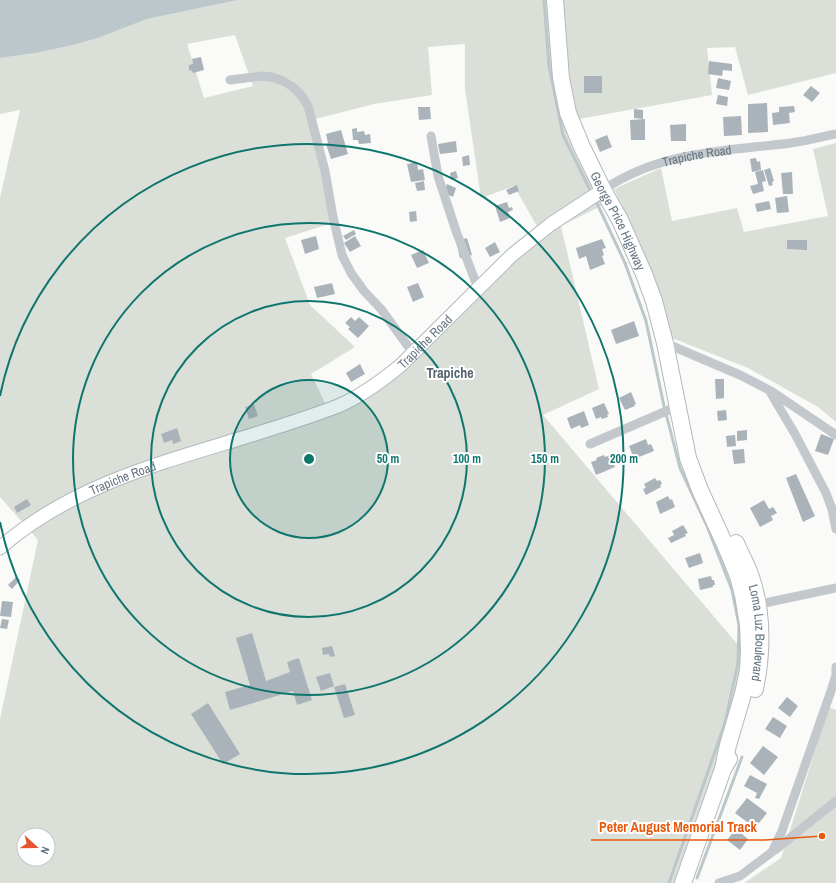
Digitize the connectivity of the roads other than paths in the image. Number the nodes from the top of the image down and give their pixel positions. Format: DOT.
graph roads {
  1 [pos="556,0"];
  2 [pos="230,80"];
  3 [pos="836,134"];
  4 [pos="431,136"];
  5 [pos="603,190"];
  6 [pos="478,288"];
  7 [pos="664,343"];
  8 [pos="413,353"];
  9 [pos="769,390"];
  10 [pos="678,408"];
  11 [pos="836,435"];
  12 [pos="590,444"];
  13 [pos="836,529"];
  14 [pos="0,548"];
  15 [pos="836,588"];
  16 [pos="752,606"];
  17 [pos="836,667"];
  18 [pos="836,675"];
  19 [pos="836,801"];
  20 [pos="772,852"];
  21 [pos="683,883"];
  22 [pos="718,883"];
  1 -- 5 [label="highway, George Price Highway"];
  2 -- 8 [label="street"];
  3 -- 5 [label="street, Trapiche Road"];
  4 -- 6 [label="street"];
  5 -- 6 [label="street, Trapiche Road"];
  5 -- 7 [label="highway, George Price Highway"];
  6 -- 8 [label="street, Trapiche Road"];
  7 -- 9 [label="street"];
  7 -- 10 [label="highway, George Price Highway"];
  8 -- 14 [label="street, Trapiche Road"];
  9 -- 11 [label="street"];
  9 -- 13 [label="street"];
  10 -- 12 [label="street"];
  10 -- 16 [label="highway, Loma Luz Boulevard"];
  15 -- 16 [label="street"];
  16 -- 21 [label="highway, Loma Luz Boulevard"];
  17 -- 18 [label="street"];
  18 -- 20 [label="street"];
  19 -- 20 [label="street"];
  20 -- 22 [label="street"];
}
